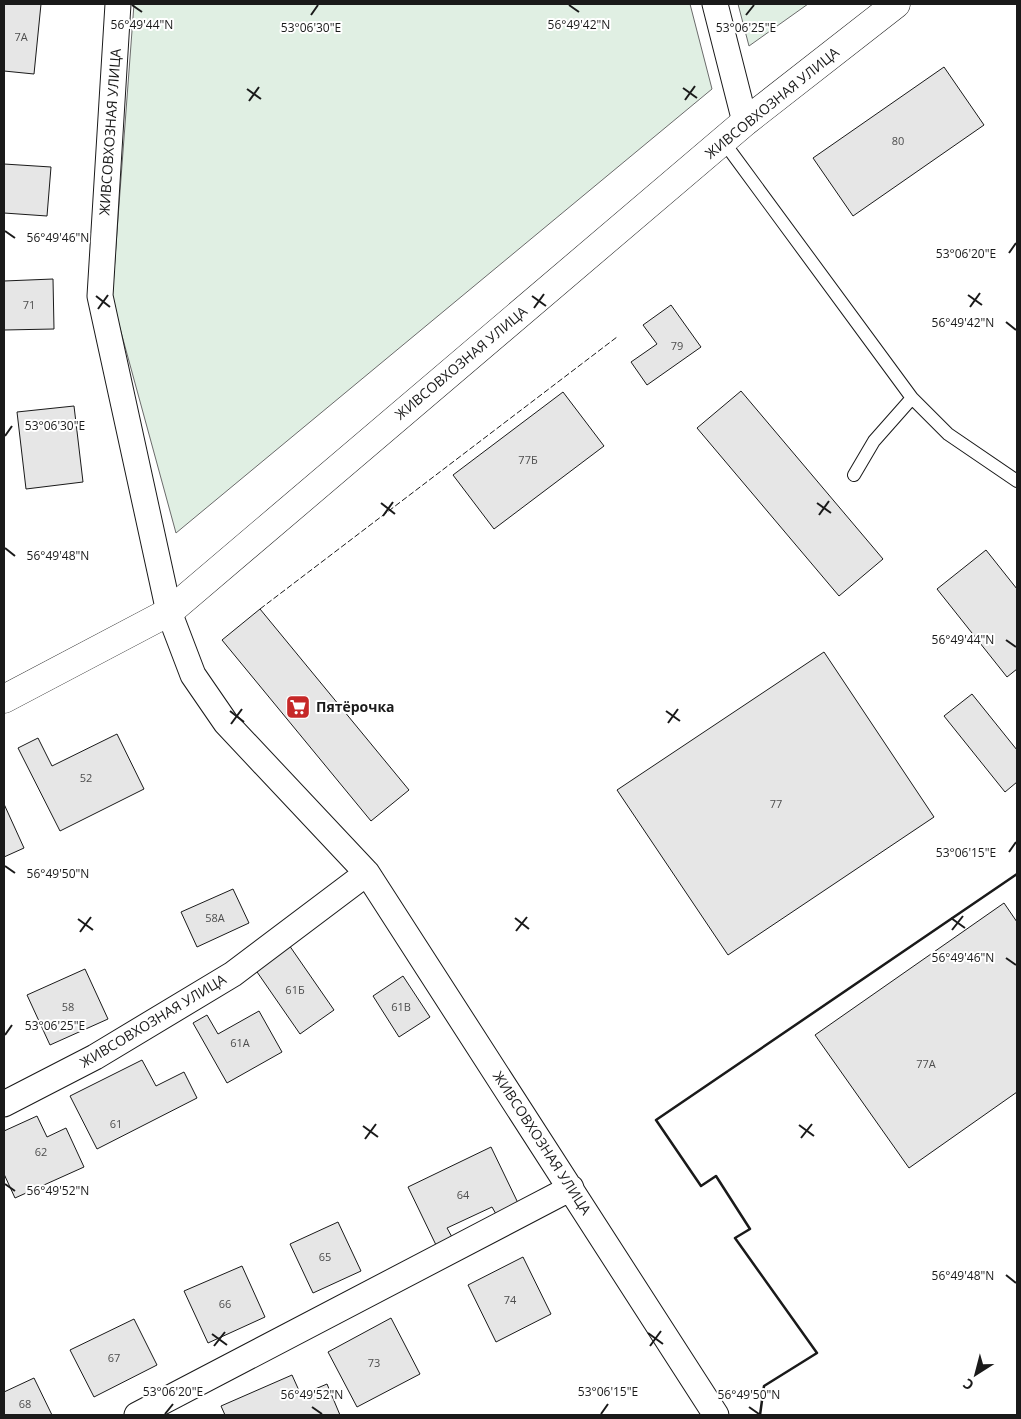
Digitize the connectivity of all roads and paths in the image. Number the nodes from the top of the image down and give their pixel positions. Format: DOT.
graph roads {
  1 [pos="118,4"];
  2 [pos="715,4"];
  3 [pos="896,4"];
  4 [pos="745,122"];
  5 [pos="723,141"];
  6 [pos="912,398"];
  7 [pos="854,475"];
  8 [pos="1017,481"];
  9 [pos="169,612"];
  10 [pos="4,699"];
  11 [pos="367,873"];
  12 [pos="4,1104"];
  13 [pos="571,1188"];
  14 [pos="136,1415"];
  15 [pos="716,1415"];
  1 -- 9 [label="street, ЖИВСОВХОЗНАЯ УЛИЦА"];
  2 -- 4 [label="street"];
  3 -- 4 [label="street, ЖИВСОВХОЗНАЯ УЛИЦА"];
  4 -- 5 [label="street, ЖИВСОВХОЗНАЯ УЛИЦА"];
  5 -- 6 [label="lane"];
  5 -- 9 [label="street, ЖИВСОВХОЗНАЯ УЛИЦА"];
  6 -- 7 [label="lane"];
  6 -- 8 [label="lane"];
  9 -- 10 [label="street, ЖИВСОВХОЗНАЯ УЛИЦА"];
  9 -- 11 [label="street, ЖИВСОВХОЗНАЯ УЛИЦА"];
  11 -- 12 [label="street, ЖИВСОВХОЗНАЯ УЛИЦА"];
  11 -- 13 [label="street, ЖИВСОВХОЗНАЯ УЛИЦА"];
  13 -- 14 [label="street"];
  13 -- 15 [label="street, ЖИВСОВХОЗНАЯ УЛИЦА"];
}
